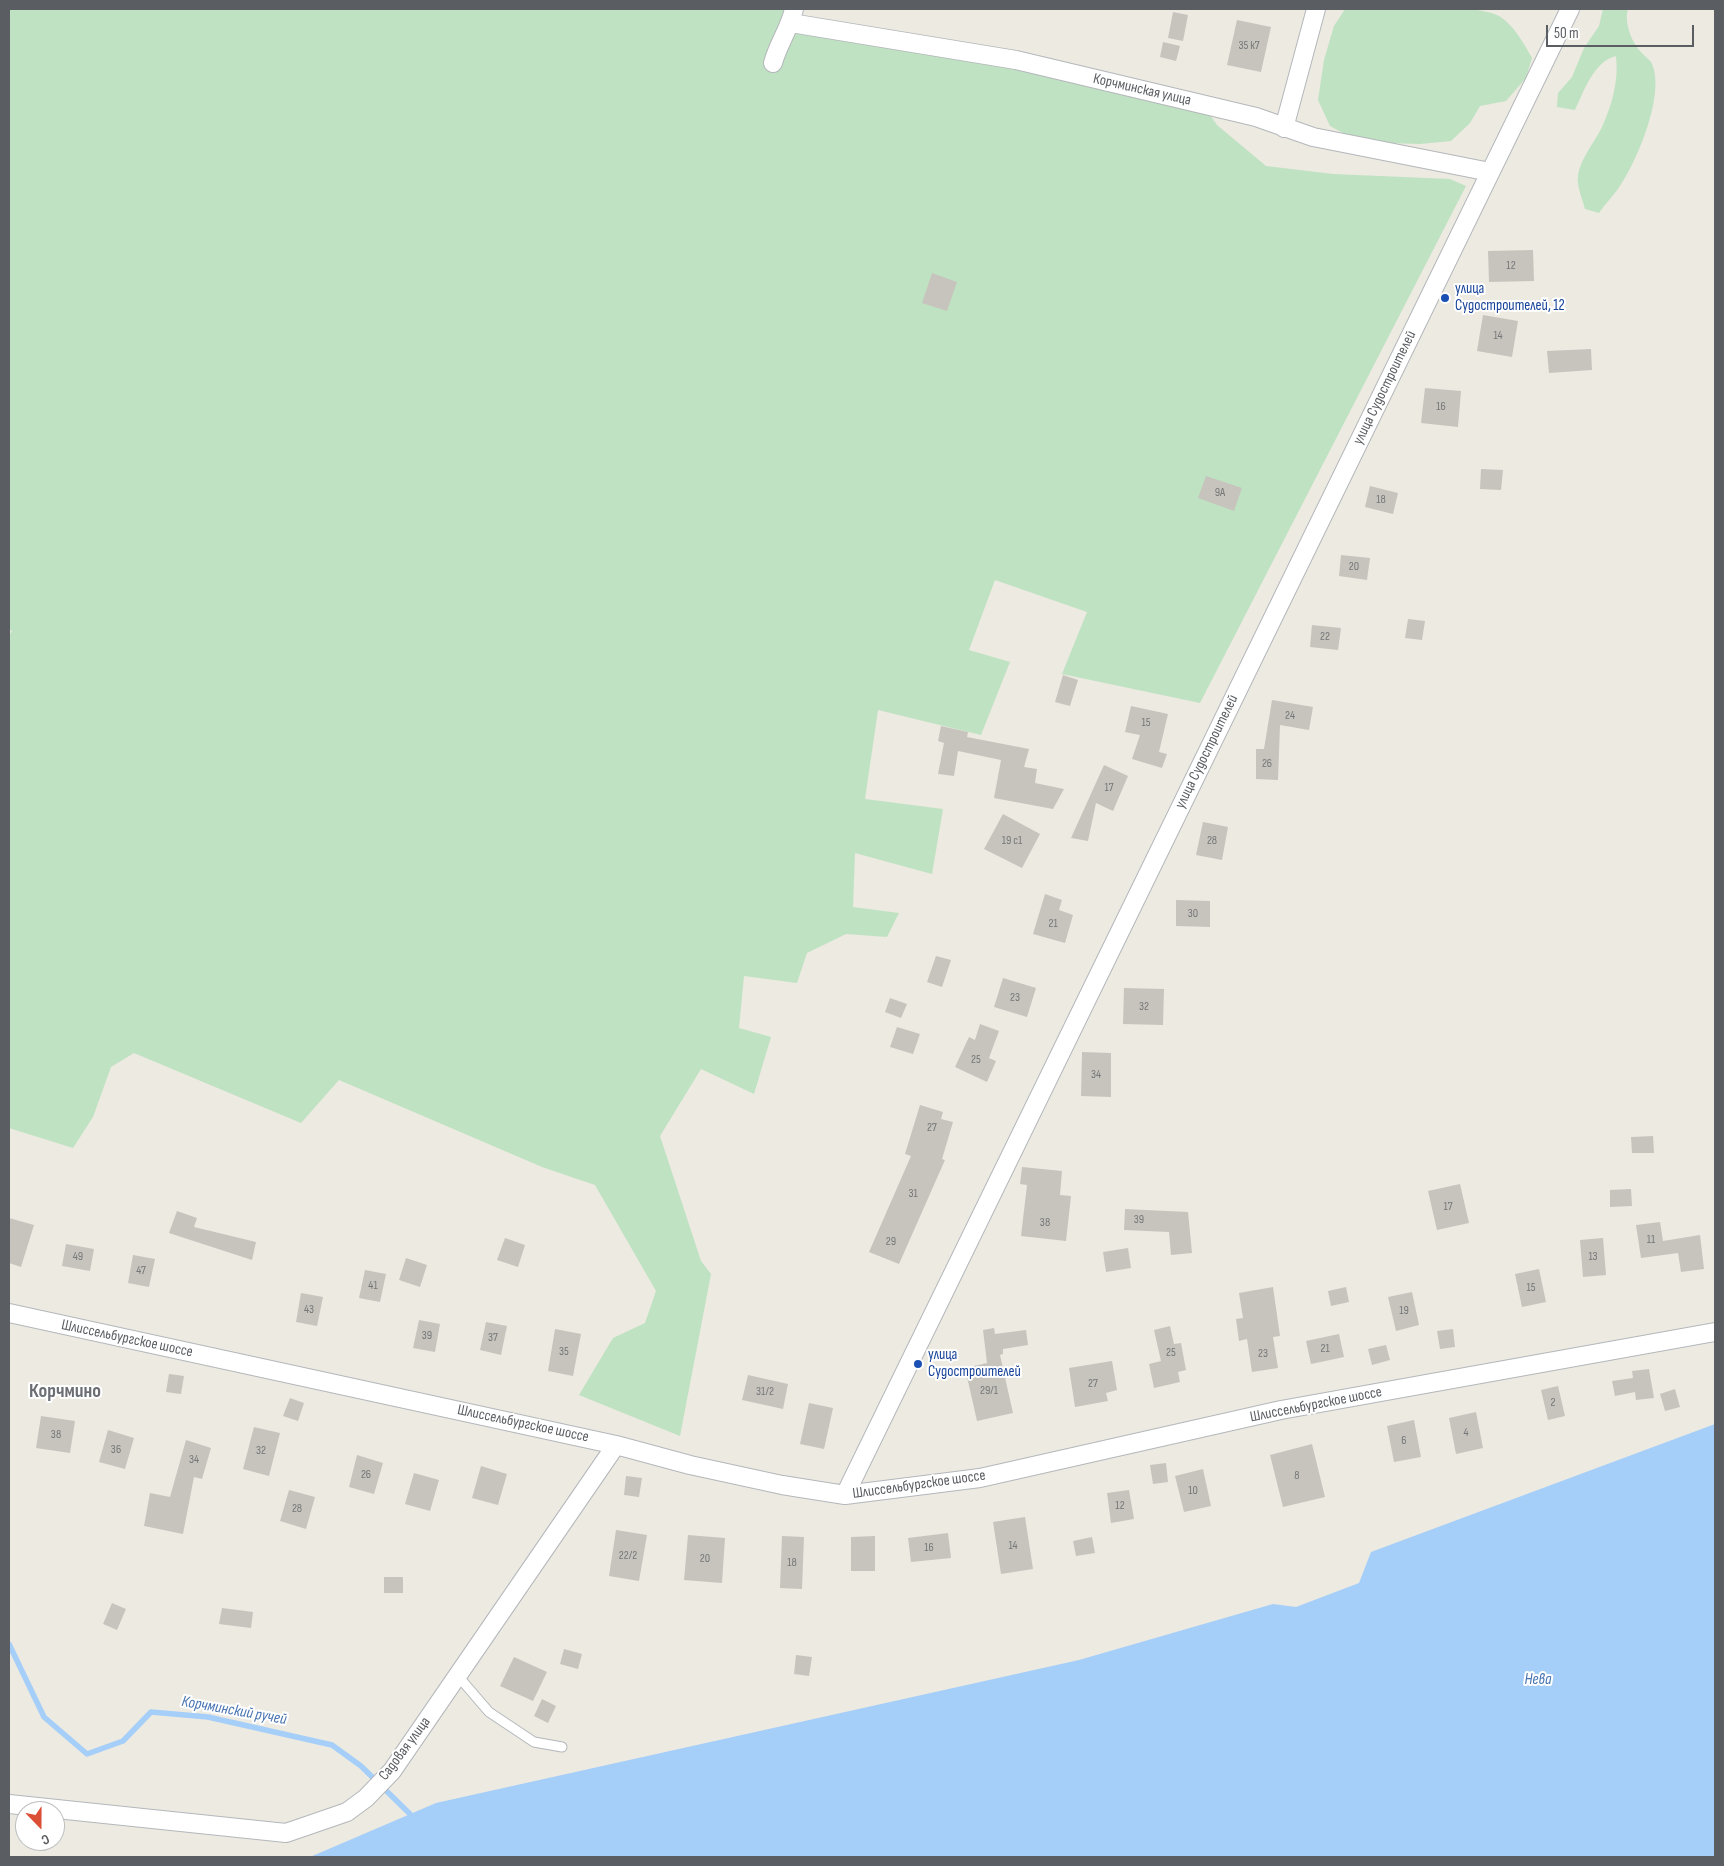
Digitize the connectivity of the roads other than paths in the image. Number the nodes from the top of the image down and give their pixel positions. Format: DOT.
graph roads {
  1 [pos="1316,9"];
  2 [pos="1570,9"];
  3 [pos="792,16"];
  4 [pos="773,63"];
  5 [pos="1284,128"];
  6 [pos="1490,172"];
  7 [pos="9,1313"];
  8 [pos="1715,1332"];
  9 [pos="616,1445"];
  10 [pos="845,1495"];
  11 [pos="458,1676"];
  12 [pos="562,1746"];
  13 [pos="9,1804"];
  1 -- 5 [label="street"];
  2 -- 6 [label="street, улица Судостроителей"];
  3 -- 4 [label="street"];
  3 -- 5 [label="street, Корчминская улица"];
  5 -- 6 [label="street, Корчминская улица"];
  6 -- 10 [label="street, улица Судостроителей"];
  7 -- 9 [label="street, Шлиссельбургское шоссе"];
  8 -- 10 [label="street, Шлиссельбургское шоссе"];
  9 -- 10 [label="street, Шлиссельбургское шоссе"];
  9 -- 11 [label="street, Садовая улица"];
  11 -- 12 [label="lane"];
  11 -- 13 [label="street, Садовая улица"];
}
